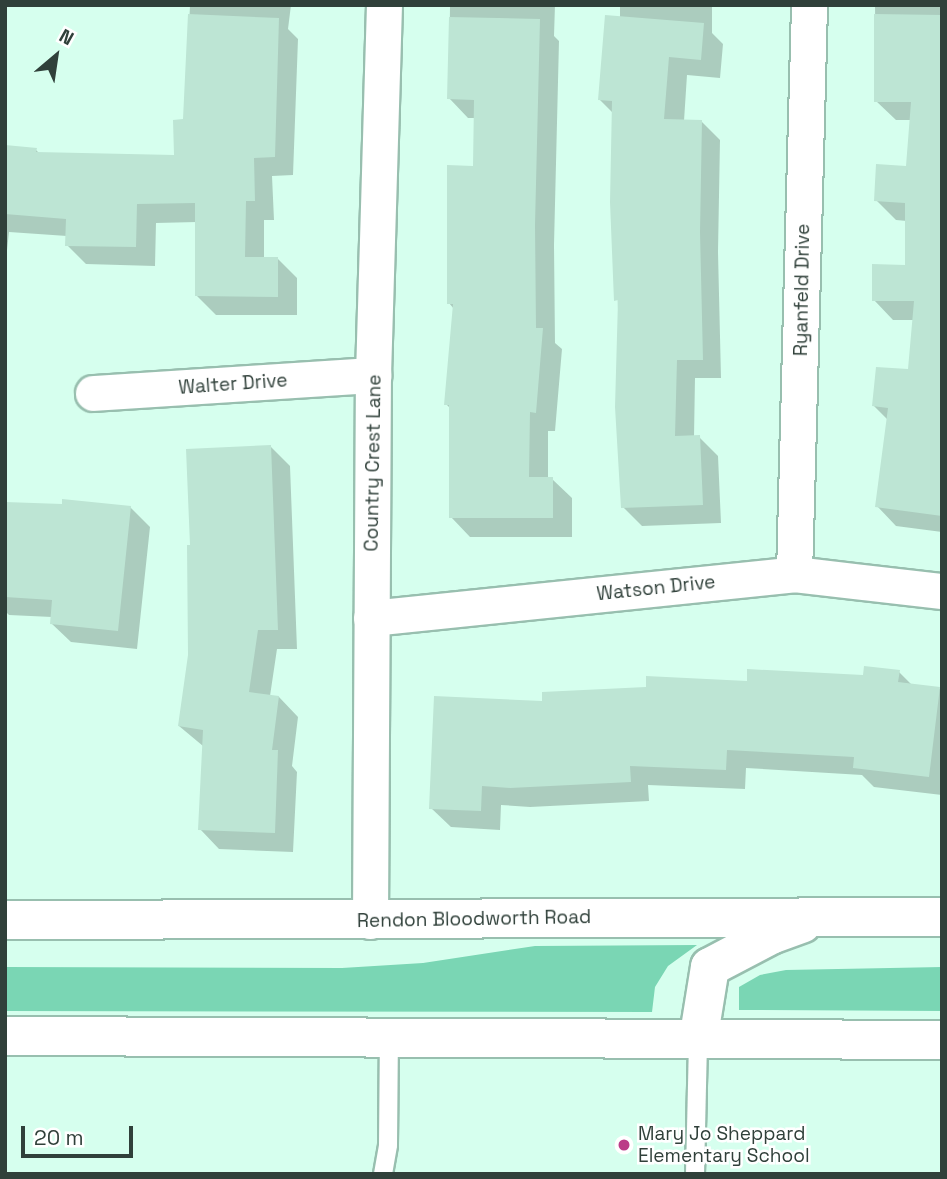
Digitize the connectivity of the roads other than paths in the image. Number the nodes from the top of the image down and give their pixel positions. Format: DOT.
graph roads {
  1 [pos="384,5"];
  2 [pos="809,5"];
  3 [pos="373,375"];
  4 [pos="93,393"];
  5 [pos="794,574"];
  6 [pos="942,591"];
  7 [pos="371,618"];
  8 [pos="824,916"];
  9 [pos="942,917"];
  10 [pos="5,920"];
  11 [pos="370,921"];
  12 [pos="5,1036"];
  13 [pos="389,1039"];
  14 [pos="942,1040"];
  15 [pos="698,1041"];
  16 [pos="383,1174"];
  17 [pos="695,1174"];
  1 -- 3 [label="street, Country Crest Lane"];
  2 -- 5 [label="street, Ryanfeld Drive"];
  3 -- 4 [label="street, Walter Drive"];
  3 -- 7 [label="street, Country Crest Lane"];
  5 -- 6 [label="street, Watson Drive"];
  5 -- 7 [label="street, Watson Drive"];
  7 -- 11 [label="street, Country Crest Lane"];
  8 -- 9 [label="main road, Rendon Bloodworth Road"];
  8 -- 11 [label="main road, Rendon Bloodworth Road"];
  8 -- 15 [label="main road"];
  10 -- 11 [label="main road, Rendon Bloodworth Road"];
  12 -- 13 [label="main road"];
  13 -- 15 [label="main road"];
  13 -- 16 [label="lane"];
  14 -- 15 [label="main road"];
  15 -- 17 [label="lane"];
}
